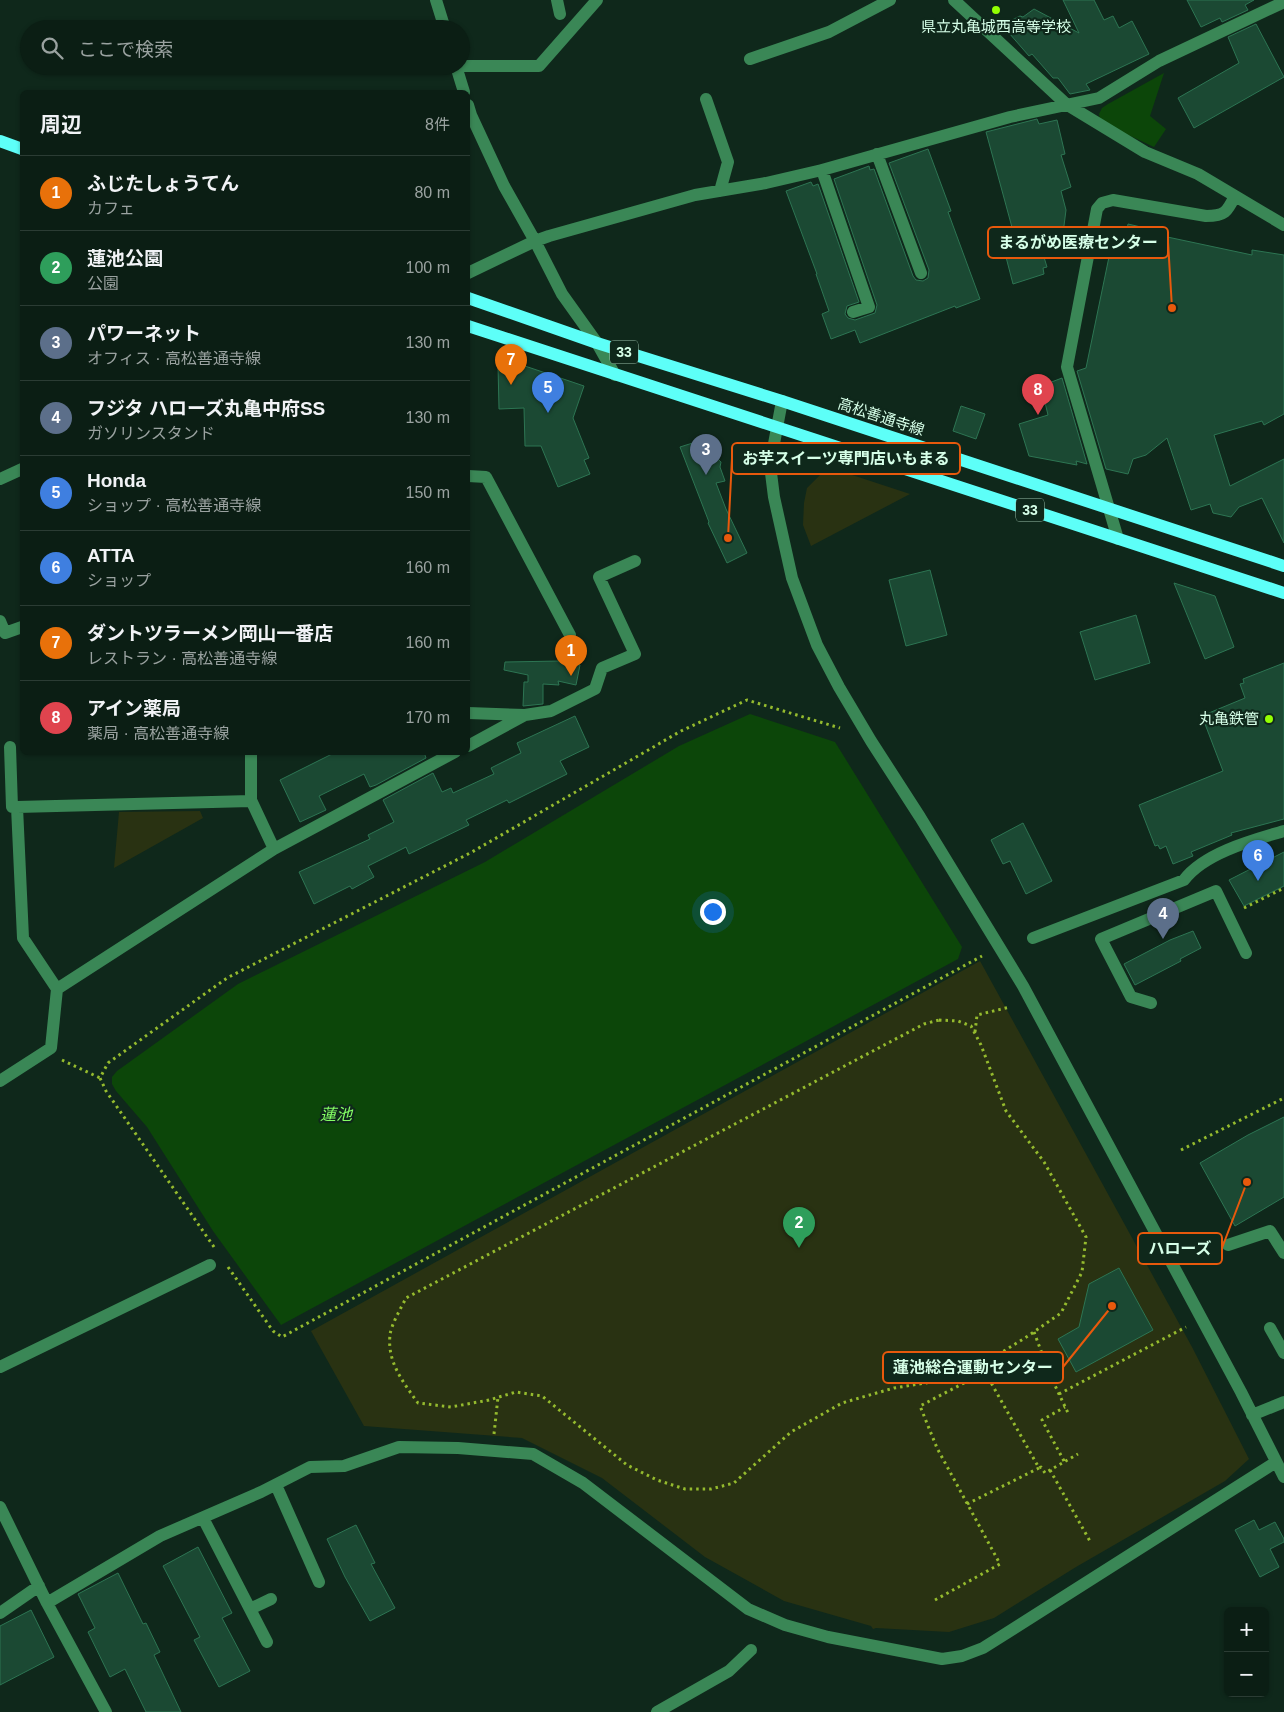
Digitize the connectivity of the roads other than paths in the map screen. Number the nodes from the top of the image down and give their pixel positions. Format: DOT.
graph roads {
  1 [pos="436,0"];
  2 [pos="557,0"];
  3 [pos="597,0"];
  4 [pos="890,0"];
  5 [pos="954,0"];
  6 [pos="1284,2"];
  7 [pos="560,14"];
  8 [pos="442,20"];
  9 [pos="750,59"];
  10 [pos="470,66"];
  11 [pos="459,75"];
  12 [pos="463,90"];
  13 [pos="706,99"];
  14 [pos="1066,104"];
  15 [pos="470,112"];
  16 [pos="0,141"];
  17 [pos="20,148"];
  18 [pos="877,154"];
  19 [pos="822,170"];
  20 [pos="720,191"];
  21 [pos="1236,196"];
  22 [pos="1284,225"];
  23 [pos="535,241"];
  24 [pos="470,272"];
  25 [pos="920,273"];
  26 [pos="470,299"];
  27 [pos="853,312"];
  28 [pos="470,327"];
  29 [pos="597,343"];
  30 [pos="615,375"];
  31 [pos="782,401"];
  32 [pos="776,428"];
  33 [pos="20,470"];
  34 [pos="470,476"];
  35 [pos="0,479"];
  36 [pos="1109,509"];
  37 [pos="1118,539"];
  38 [pos="636,561"];
  39 [pos="1284,566"];
  40 [pos="1284,593"];
  41 [pos="0,621"];
  42 [pos="20,628"];
  43 [pos="570,635"];
  44 [pos="470,713"];
  45 [pos="525,715"];
  46 [pos="470,745"];
  47 [pos="10,747"];
  48 [pos="251,755"];
  49 [pos="449,755"];
  50 [pos="251,800"];
  51 [pos="17,807"];
  52 [pos="1284,831"];
  53 [pos="274,849"];
  54 [pos="1033,938"];
  55 [pos="1246,953"];
  56 [pos="57,989"];
  57 [pos="1152,1003"];
  58 [pos="0,1081"];
  59 [pos="1228,1245"];
  60 [pos="1284,1253"];
  61 [pos="210,1265"];
  62 [pos="1270,1328"];
  63 [pos="1284,1353"];
  64 [pos="0,1367"];
  65 [pos="1284,1402"];
  66 [pos="1252,1415"];
  67 [pos="1276,1462"];
  68 [pos="1284,1477"];
  69 [pos="276,1485"];
  70 [pos="0,1507"];
  71 [pos="203,1518"];
  72 [pos="320,1582"];
  73 [pos="39,1586"];
  74 [pos="270,1599"];
  75 [pos="47,1603"];
  76 [pos="250,1609"];
  77 [pos="0,1613"];
  78 [pos="267,1642"];
  79 [pos="751,1650"];
  80 [pos="106,1712"];
  81 [pos="657,1712"];
  1 -- 8 [label="street"];
  2 -- 7 [label="street"];
  3 -- 10 [label="street"];
  4 -- 9 [label="street"];
  5 -- 14 [label="street"];
  6 -- 14 [label="street"];
  11 -- 12 [label="street"];
  13 -- 20 [label="street"];
  14 -- 18 [label="street"];
  14 -- 21 [label="street"];
  15 -- 23 [label="street"];
  16 -- 17 [label="main road"];
  18 -- 19 [label="street"];
  18 -- 25 [label="street"];
  19 -- 20 [label="street"];
  19 -- 27 [label="street"];
  20 -- 23 [label="street"];
  21 -- 22 [label="street"];
  21 -- 36 [label="street"];
  23 -- 24 [label="street"];
  23 -- 29 [label="street"];
  26 -- 29 [label="main road, 高松善通寺線 / 33"];
  28 -- 30 [label="main road, 33"];
  29 -- 30 [label="street"];
  29 -- 31 [label="main road, 高松善通寺線 / 33"];
  30 -- 32 [label="main road, 33"];
  31 -- 32 [label="street"];
  31 -- 36 [label="main road, 高松善通寺線 / 33"];
  32 -- 37 [label="main road, 33"];
  32 -- 66 [label="street"];
  33 -- 35 [label="street"];
  34 -- 43 [label="street"];
  36 -- 37 [label="street"];
  36 -- 39 [label="main road, 高松善通寺線 / 33"];
  37 -- 40 [label="main road, 33"];
  38 -- 45 [label="street"];
  41 -- 42 [label="street"];
  44 -- 45 [label="street"];
  45 -- 46 [label="street"];
  47 -- 51 [label="street"];
  48 -- 50 [label="street"];
  49 -- 53 [label="street"];
  50 -- 51 [label="street"];
  50 -- 53 [label="street"];
  51 -- 56 [label="street"];
  52 -- 54 [label="street"];
  53 -- 56 [label="street"];
  55 -- 57 [label="street"];
  56 -- 58 [label="street"];
  59 -- 60 [label="street"];
  61 -- 64 [label="street"];
  62 -- 63 [label="street"];
  65 -- 66 [label="street"];
  66 -- 67 [label="street"];
  67 -- 68 [label="street"];
  67 -- 69 [label="street"];
  69 -- 71 [label="street"];
  69 -- 72 [label="street"];
  70 -- 73 [label="street"];
  71 -- 75 [label="street"];
  71 -- 76 [label="street"];
  73 -- 75 [label="street"];
  73 -- 77 [label="street"];
  74 -- 76 [label="street"];
  75 -- 80 [label="street"];
  76 -- 78 [label="street"];
  79 -- 81 [label="street"];
}
